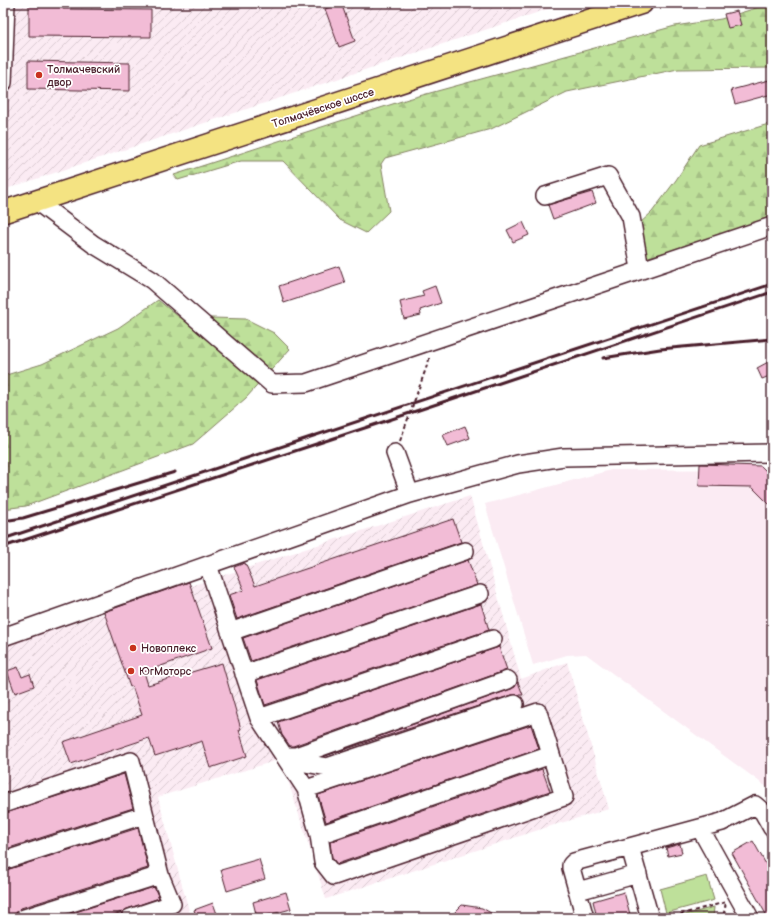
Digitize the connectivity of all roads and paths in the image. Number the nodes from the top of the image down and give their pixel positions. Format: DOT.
graph roads {
  1 [pos="6,3"];
  2 [pos="642,3"];
  3 [pos="3,83"];
  4 [pos="545,196"];
  5 [pos="36,201"];
  6 [pos="3,212"];
  7 [pos="772,226"];
  8 [pos="640,269"];
  9 [pos="429,341"];
  10 [pos="395,453"];
  11 [pos="772,453"];
  12 [pos="410,494"];
  13 [pos="465,551"];
  14 [pos="208,565"];
  15 [pos="480,594"];
  16 [pos="230,632"];
  17 [pos="3,637"];
  18 [pos="494,639"];
  19 [pos="244,674"];
  20 [pos="508,680"];
  21 [pos="515,704"];
  22 [pos="259,718"];
  23 [pos="551,755"];
  24 [pos="290,756"];
  25 [pos="306,789"];
  26 [pos="3,804"];
  27 [pos="144,815"];
  28 [pos="700,828"];
  29 [pos="772,828"];
  30 [pos="319,835"];
  31 [pos="630,847"];
  32 [pos="3,861"];
  33 [pos="638,874"];
  34 [pos="160,875"];
  35 [pos="578,891"];
  36 [pos="24,918"];
  37 [pos="130,918"];
  38 [pos="585,918"];
  39 [pos="650,918"];
  40 [pos="667,918"];
  41 [pos="723,918"];
  42 [pos="750,918"];
  1 -- 3 [label="street"];
  2 -- 5 [label="main road, Толмачёвское шоссе"];
  4 -- 8 [label="street"];
  5 -- 6 [label="main road, Толмачёвское шоссе"];
  5 -- 9 [label="street"];
  7 -- 8 [label="street"];
  8 -- 9 [label="street"];
  9 -- 10 [label="path"];
  10 -- 12 [label="street"];
  11 -- 12 [label="street"];
  12 -- 14 [label="street"];
  13 -- 16 [label="street"];
  14 -- 16 [label="street"];
  14 -- 17 [label="street"];
  15 -- 19 [label="street"];
  16 -- 19 [label="street"];
  18 -- 22 [label="street"];
  19 -- 22 [label="street"];
  20 -- 24 [label="street"];
  21 -- 24 [label="street"];
  22 -- 24 [label="street"];
  23 -- 25 [label="street"];
  23 -- 30 [label="street"];
  23 -- 30 [label="street"];
  24 -- 25 [label="street"];
  25 -- 30 [label="street"];
  26 -- 27 [label="street"];
  27 -- 32 [label="street"];
  27 -- 34 [label="street"];
  28 -- 29 [label="street"];
  28 -- 31 [label="street"];
  28 -- 42 [label="street"];
  31 -- 33 [label="street"];
  31 -- 35 [label="street"];
  33 -- 35 [label="street"];
  33 -- 39 [label="street"];
  34 -- 36 [label="street"];
  34 -- 37 [label="street"];
  35 -- 38 [label="street"];
  40 -- 41 [label="path"];
}
